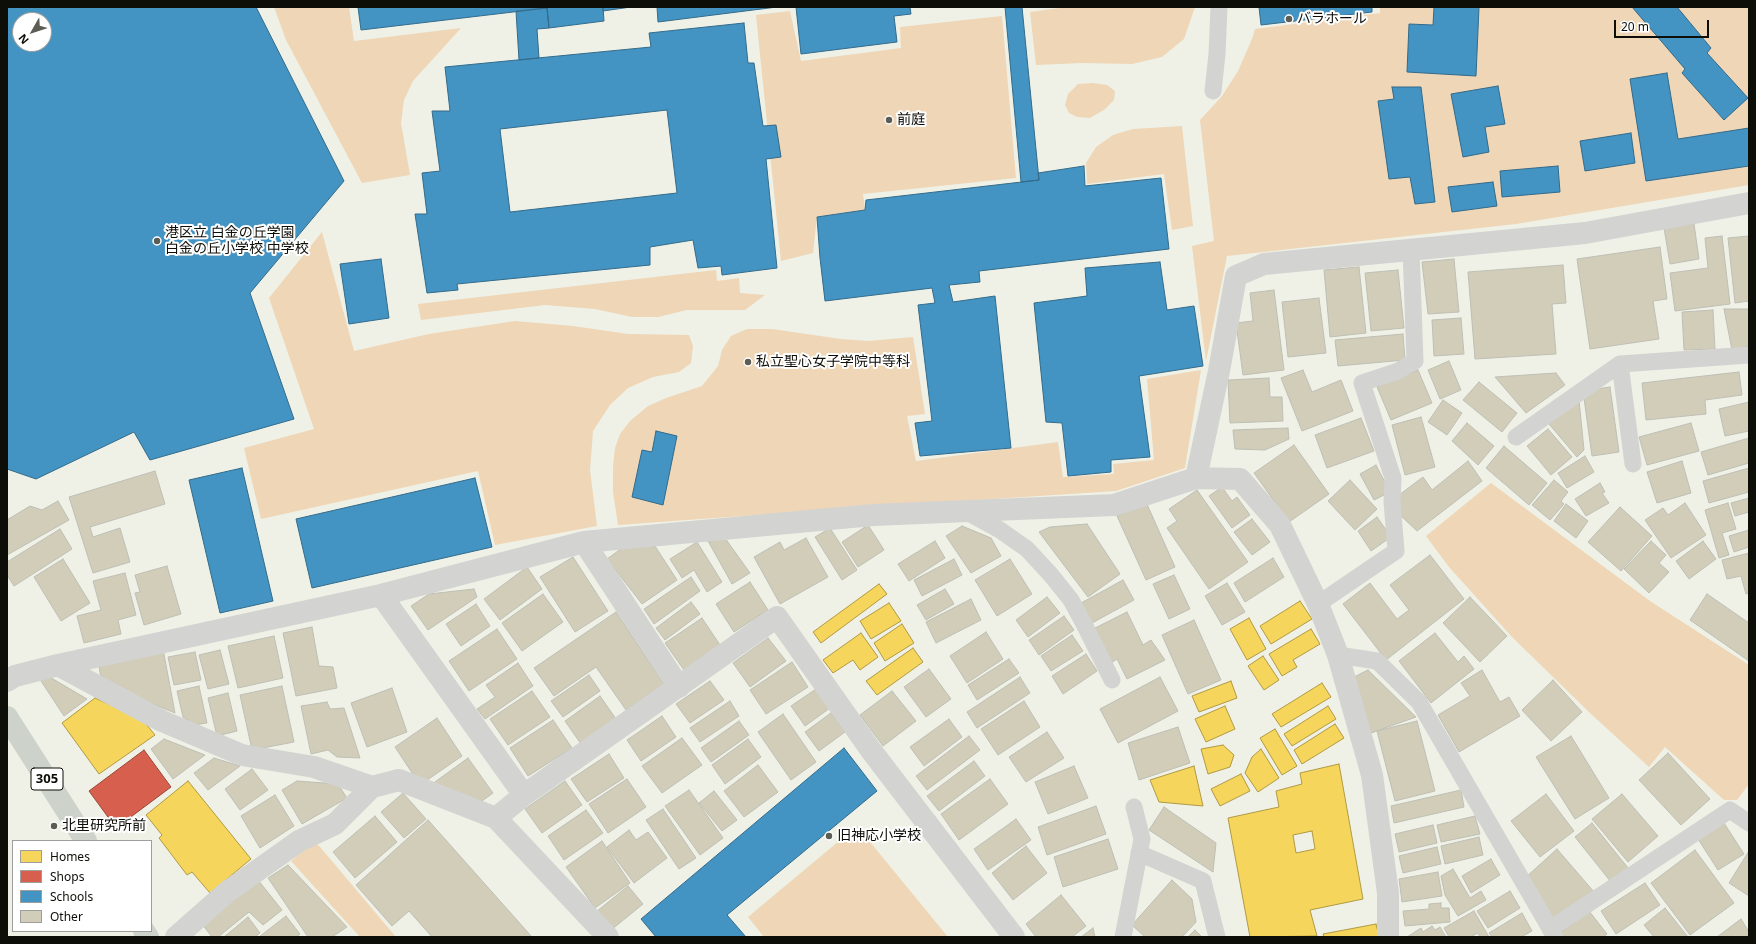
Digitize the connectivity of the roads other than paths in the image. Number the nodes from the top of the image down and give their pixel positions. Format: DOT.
graph roads {
  1 [pos="1219,7"];
  2 [pos="1213,91"];
  3 [pos="1749,203"];
  4 [pos="1411,249"];
  5 [pos="1749,355"];
  6 [pos="1620,364"];
  7 [pos="1516,437"];
  8 [pos="1633,464"];
  9 [pos="1196,478"];
  10 [pos="965,511"];
  11 [pos="584,542"];
  12 [pos="381,595"];
  13 [pos="1318,604"];
  14 [pos="1338,655"];
  15 [pos="58,665"];
  16 [pos="1112,680"];
  17 [pos="7,681"];
  18 [pos="679,687"];
  19 [pos="7,718"];
  20 [pos="372,787"];
  21 [pos="524,796"];
  22 [pos="1134,807"];
  23 [pos="496,818"];
  24 [pos="1749,823"];
  25 [pos="85,840"];
  26 [pos="1139,853"];
  27 [pos="1552,933"];
  28 [pos="1128,934"];
  29 [pos="176,937"];
  30 [pos="608,937"];
  31 [pos="1014,937"];
  32 [pos="1217,937"];
  33 [pos="1388,937"];
  1 -- 2 [label="lane"];
  3 -- 4 [label="street"];
  4 -- 9 [label="street"];
  4 -- 13 [label="lane"];
  5 -- 6 [label="lane"];
  6 -- 7 [label="lane"];
  6 -- 8 [label="lane"];
  9 -- 10 [label="street"];
  9 -- 13 [label="street"];
  10 -- 11 [label="street"];
  10 -- 16 [label="lane"];
  11 -- 12 [label="street"];
  11 -- 18 [label="street"];
  12 -- 15 [label="street"];
  12 -- 21 [label="street"];
  13 -- 14 [label="street"];
  14 -- 27 [label="lane"];
  14 -- 33 [label="street"];
  15 -- 17 [label="street"];
  15 -- 20 [label="street"];
  18 -- 21 [label="street"];
  18 -- 31 [label="street"];
  19 -- 25 [label="main road, 305"];
  20 -- 23 [label="street"];
  20 -- 29 [label="street"];
  21 -- 23 [label="street"];
  22 -- 26 [label="lane"];
  23 -- 30 [label="street"];
  24 -- 27 [label="lane"];
  26 -- 28 [label="lane"];
  26 -- 32 [label="lane"];
}
